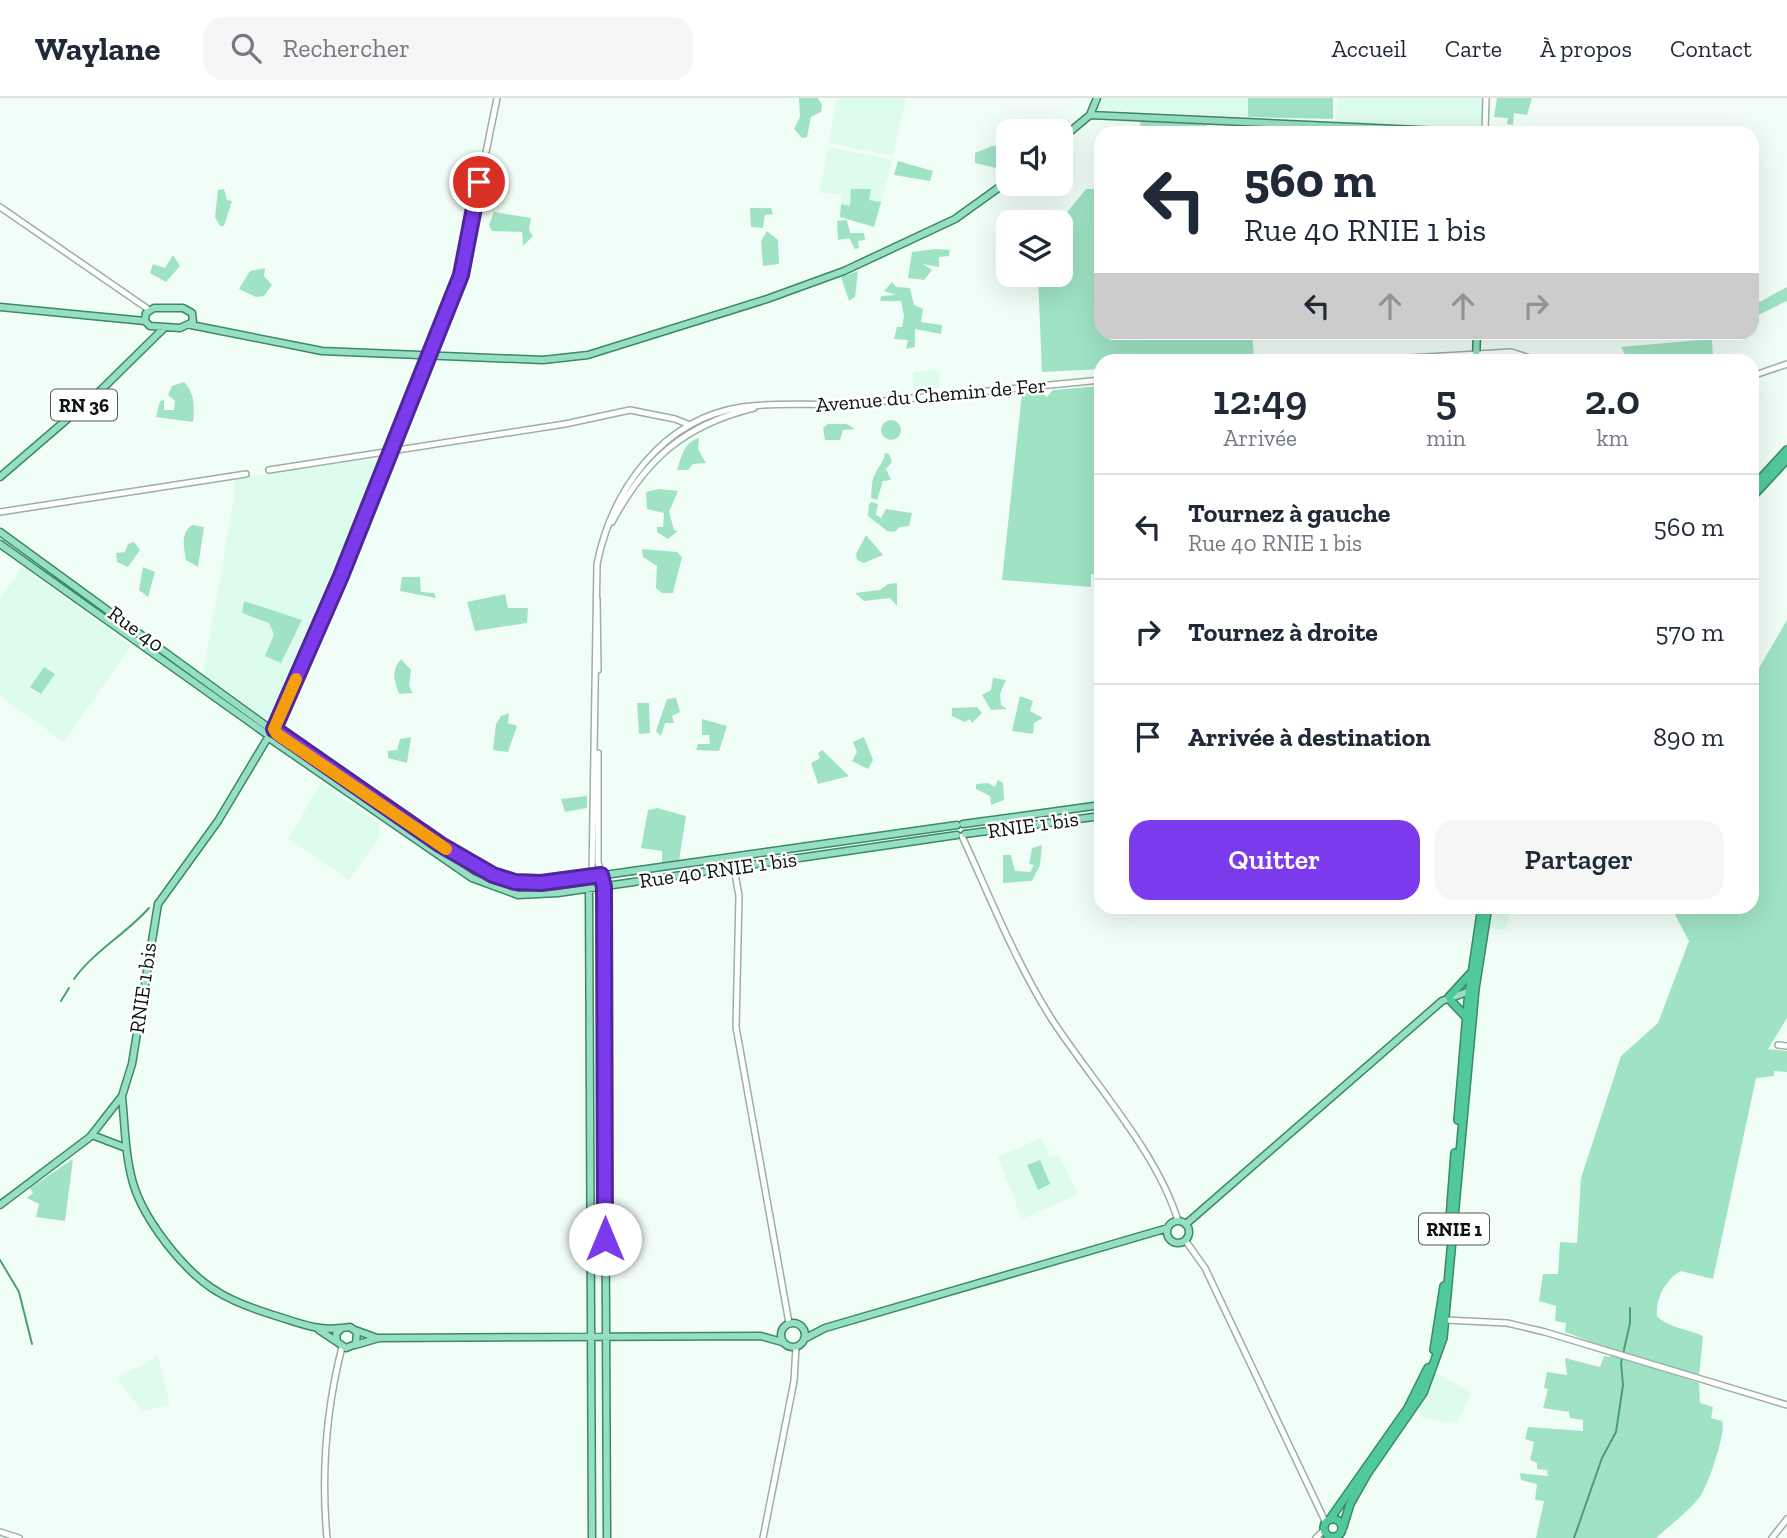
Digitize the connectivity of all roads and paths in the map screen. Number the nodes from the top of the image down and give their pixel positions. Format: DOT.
graph roads {
  1 [pos="497,98"];
  2 [pos="1097,98"];
  3 [pos="1486,98"];
  4 [pos="1090,115"];
  5 [pos="1331,126"];
  6 [pos="1485,126"];
  7 [pos="1073,129"];
  8 [pos="996,190"];
  9 [pos="0,207"];
  10 [pos="0,307"];
  11 [pos="148,309"];
  12 [pos="145,321"];
  13 [pos="191,325"];
  14 [pos="164,328"];
  15 [pos="1497,354"];
  16 [pos="1517,354"];
  17 [pos="427,356"];
  18 [pos="1787,364"];
  19 [pos="1759,374"];
  20 [pos="1094,381"];
  21 [pos="761,407"];
  22 [pos="690,425"];
  23 [pos="391,450"];
  24 [pos="1787,450"];
  25 [pos="1787,458"];
  26 [pos="269,470"];
  27 [pos="246,474"];
  28 [pos="0,477"];
  29 [pos="1759,480"];
  30 [pos="1759,488"];
  31 [pos="0,512"];
  32 [pos="0,532"];
  33 [pos="0,544"];
  34 [pos="269,735"];
  35 [pos="1094,806"];
  36 [pos="1094,817"];
  37 [pos="960,824"];
  38 [pos="961,835"];
  39 [pos="596,863"];
  40 [pos="734,868"];
  41 [pos="601,875"];
  42 [pos="592,876"];
  43 [pos="604,887"];
  44 [pos="589,889"];
  45 [pos="1481,914"];
  46 [pos="1486,914"];
  47 [pos="1472,972"];
  48 [pos="1472,990"];
  49 [pos="1447,1000"];
  50 [pos="1471,1001"];
  51 [pos="1467,1018"];
  52 [pos="1778,1045"];
  53 [pos="1787,1046"];
  54 [pos="122,1096"];
  55 [pos="92,1135"];
  56 [pos="126,1148"];
  57 [pos="0,1205"];
  58 [pos="1178,1221"];
  59 [pos="1186,1224"];
  60 [pos="1168,1228"];
  61 [pos="1185,1240"];
  62 [pos="1446,1320"];
  63 [pos="789,1323"];
  64 [pos="801,1326"];
  65 [pos="314,1327"];
  66 [pos="340,1328"];
  67 [pos="825,1328"];
  68 [pos="781,1329"];
  69 [pos="355,1330"];
  70 [pos="761,1336"];
  71 [pos="591,1337"];
  72 [pos="606,1337"];
  73 [pos="379,1338"];
  74 [pos="804,1339"];
  75 [pos="782,1342"];
  76 [pos="340,1344"];
  77 [pos="355,1345"];
  78 [pos="796,1347"];
  79 [pos="1787,1405"];
  80 [pos="1787,1518"];
  81 [pos="1327,1529"];
  82 [pos="0,1532"];
  83 [pos="1342,1533"];
  84 [pos="19,1538"];
  85 [pos="327,1538"];
  86 [pos="592,1538"];
  87 [pos="607,1538"];
  88 [pos="763,1538"];
  89 [pos="1317,1538"];
  90 [pos="1772,1538"];
  1 -- 17 [label="street"];
  2 -- 4 [label="main road"];
  3 -- 6 [label="street"];
  4 -- 5 [label="main road"];
  4 -- 7 [label="main road"];
  8 -- 17 [label="main road"];
  9 -- 11 [label="street"];
  10 -- 12 [label="main road"];
  11 -- 12 [label="main road"];
  11 -- 13 [label="main road"];
  12 -- 14 [label="main road"];
  13 -- 14 [label="main road"];
  13 -- 17 [label="main road"];
  14 -- 28 [label="main road, RN 36"];
  15 -- 16 [label="street"];
  17 -- 23 [label="street"];
  18 -- 19 [label="street"];
  20 -- 21 [label="street, Avenue du Chemin de Fer"];
  21 -- 22 [label="street"];
  21 -- 39 [label="street"];
  22 -- 23 [label="street"];
  22 -- 39 [label="street"];
  23 -- 26 [label="street"];
  23 -- 34 [label="street"];
  24 -- 29 [label="highway"];
  25 -- 30 [label="highway"];
  27 -- 31 [label="street"];
  32 -- 34 [label="main road, Rue 40"];
  33 -- 34 [label="main road, Rue 40"];
  34 -- 42 [label="main road, Rue 40 RNIE 1 bis"];
  34 -- 44 [label="main road, Rue 40 RNIE 1 bis"];
  34 -- 54 [label="main road, RNIE 1 bis"];
  35 -- 37 [label="main road, Rue 40 RNIE 1 bis"];
  36 -- 38 [label="main road, RNIE 1 bis"];
  37 -- 38 [label="main road"];
  37 -- 38 [label="main road"];
  37 -- 41 [label="main road, Rue 40 RNIE 1 bis"];
  38 -- 40 [label="main road, Rue 40 RNIE 1 bis"];
  38 -- 58 [label="street"];
  39 -- 41 [label="street"];
  39 -- 42 [label="street"];
  40 -- 43 [label="main road, Rue 40 RNIE 1 bis"];
  40 -- 63 [label="street"];
  41 -- 42 [label="main road, Rue 40 RNIE 1 bis"];
  41 -- 43 [label="main road"];
  42 -- 44 [label="main road"];
  43 -- 44 [label="main road, Rue 40 RNIE 1 bis"];
  43 -- 72 [label="main road"];
  44 -- 71 [label="main road"];
  45 -- 47 [label="highway, RNIE 1"];
  46 -- 48 [label="highway, RNIE 1"];
  47 -- 48 [label="highway, RNIE 1"];
  47 -- 49 [label="highway"];
  48 -- 49 [label="main road"];
  48 -- 50 [label="highway, RNIE 1"];
  49 -- 50 [label="main road"];
  49 -- 51 [label="highway"];
  49 -- 59 [label="main road"];
  50 -- 51 [label="highway, RNIE 1"];
  50 -- 62 [label="highway, RNIE 1"];
  51 -- 81 [label="highway, RNIE 1"];
  52 -- 53 [label="street"];
  54 -- 55 [label="main road, RNIE 1 bis"];
  54 -- 56 [label="main road"];
  55 -- 56 [label="main road"];
  55 -- 57 [label="main road, RNIE 1 bis"];
  56 -- 65 [label="main road"];
  58 -- 59 [label="main road"];
  58 -- 60 [label="main road"];
  59 -- 61 [label="main road"];
  60 -- 61 [label="main road"];
  60 -- 67 [label="main road"];
  61 -- 81 [label="street"];
  62 -- 79 [label="street"];
  62 -- 83 [label="highway, RNIE 1"];
  63 -- 64 [label="main road"];
  63 -- 68 [label="main road"];
  64 -- 67 [label="main road"];
  64 -- 74 [label="main road"];
  65 -- 66 [label="main road"];
  65 -- 76 [label="main road"];
  66 -- 69 [label="main road"];
  66 -- 76 [label="main road"];
  67 -- 74 [label="main road"];
  68 -- 70 [label="main road"];
  68 -- 75 [label="main road"];
  69 -- 73 [label="main road"];
  69 -- 77 [label="main road"];
  70 -- 72 [label="main road"];
  70 -- 75 [label="main road"];
  71 -- 72 [label="main road"];
  71 -- 73 [label="main road"];
  71 -- 86 [label="main road"];
  72 -- 87 [label="main road"];
  73 -- 77 [label="main road"];
  74 -- 78 [label="main road"];
  75 -- 78 [label="main road"];
  76 -- 77 [label="main road"];
  76 -- 85 [label="street"];
  78 -- 88 [label="street"];
  80 -- 90 [label="street"];
  81 -- 83 [label="highway"];
  81 -- 83 [label="highway"];
  81 -- 89 [label="street"];
  82 -- 84 [label="street"];
}
